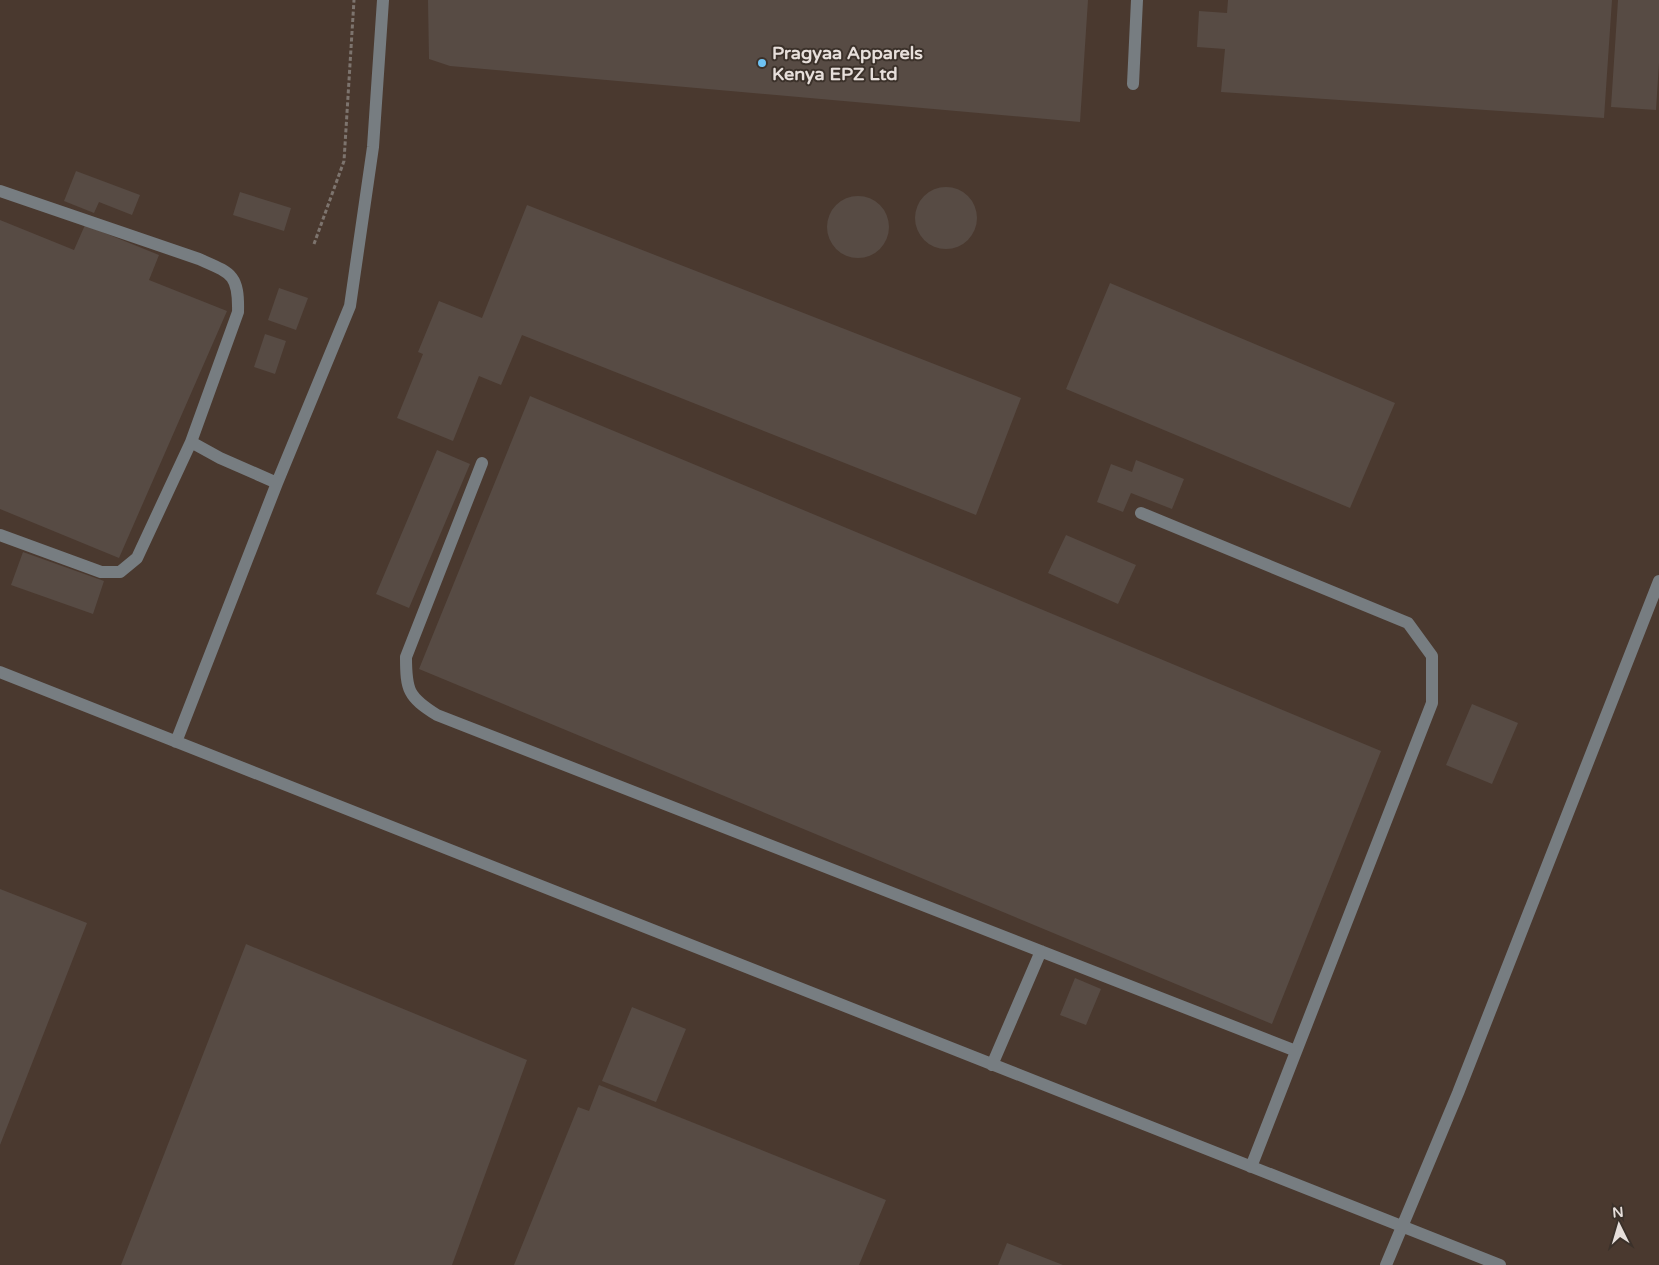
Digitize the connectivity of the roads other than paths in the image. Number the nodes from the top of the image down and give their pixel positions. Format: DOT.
graph roads {
  1 [pos="383,0"];
  2 [pos="1137,0"];
  3 [pos="1133,84"];
  4 [pos="0,191"];
  5 [pos="191,442"];
  6 [pos="482,463"];
  7 [pos="277,483"];
  8 [pos="1140,513"];
  9 [pos="0,535"];
  10 [pos="1659,581"];
  11 [pos="0,672"];
  12 [pos="176,742"];
  13 [pos="1040,950"];
  14 [pos="1296,1051"];
  15 [pos="992,1065"];
  16 [pos="1250,1167"];
  17 [pos="1401,1227"];
  18 [pos="1386,1265"];
  19 [pos="1500,1265"];
  1 -- 7 [label="street"];
  2 -- 3 [label="street"];
  4 -- 5 [label="street"];
  5 -- 7 [label="street"];
  5 -- 9 [label="street"];
  6 -- 13 [label="street"];
  7 -- 12 [label="street"];
  8 -- 14 [label="street"];
  10 -- 17 [label="street"];
  11 -- 12 [label="street"];
  12 -- 15 [label="street"];
  13 -- 14 [label="street"];
  13 -- 15 [label="street"];
  14 -- 16 [label="street"];
  15 -- 16 [label="street"];
  16 -- 17 [label="street"];
  17 -- 18 [label="street"];
  17 -- 19 [label="street"];
}
